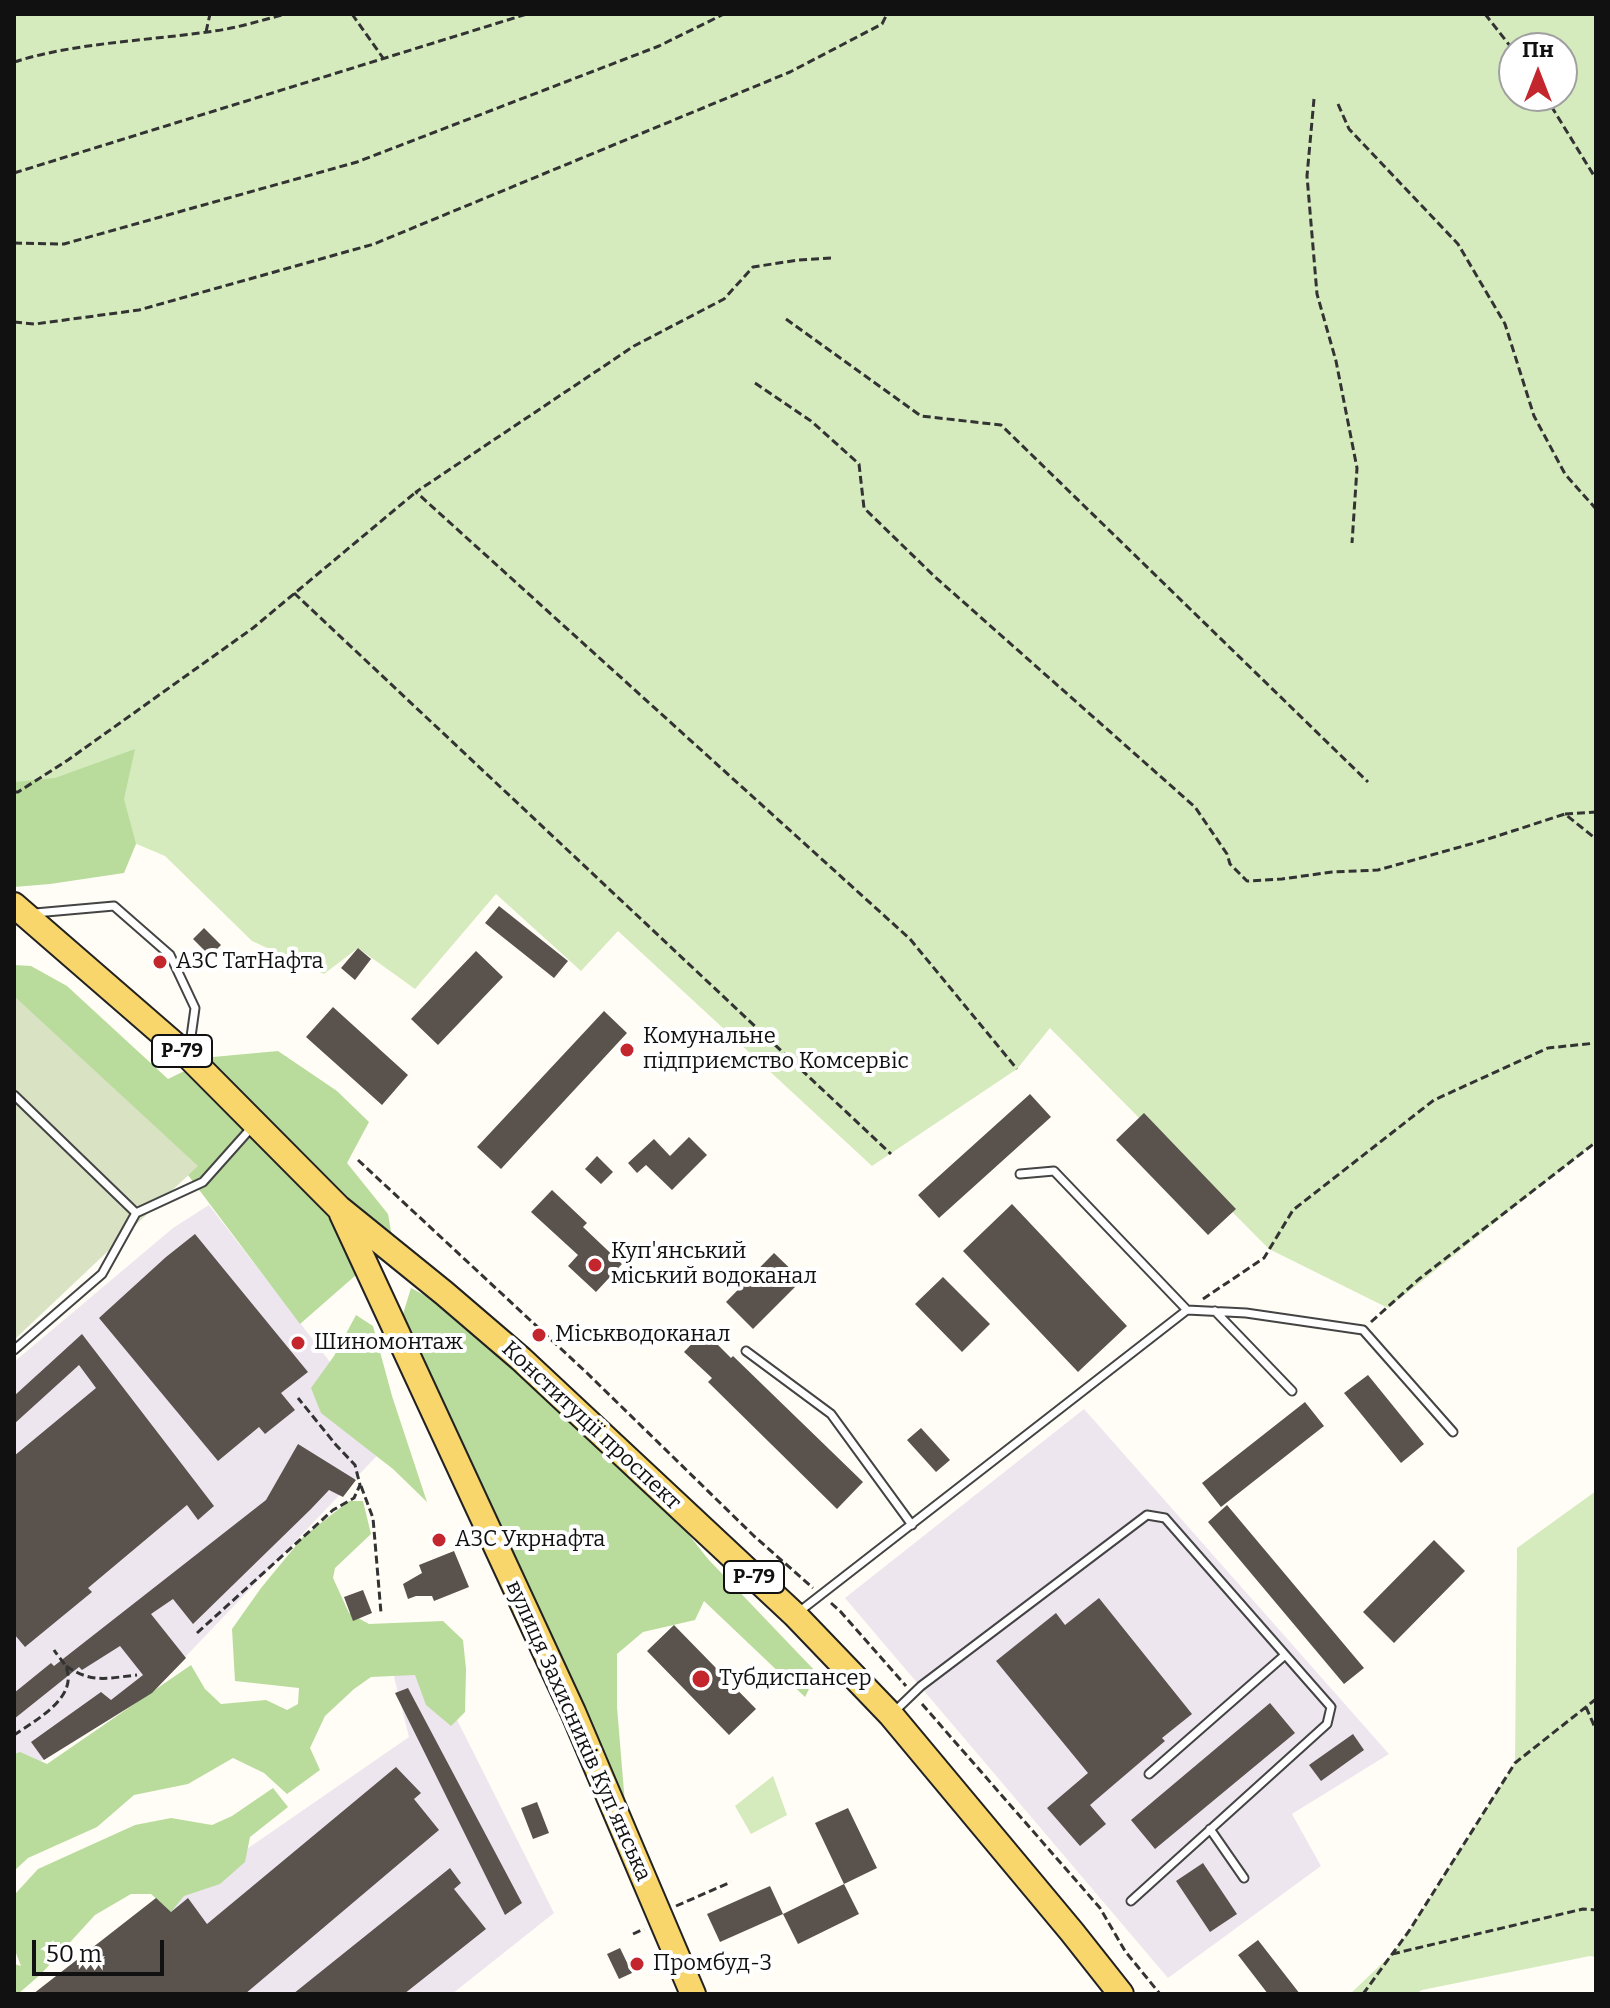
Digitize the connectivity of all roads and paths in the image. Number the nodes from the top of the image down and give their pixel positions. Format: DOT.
graph roads {
  1 [pos="210,14"];
  2 [pos="286,14"];
  3 [pos="352,14"];
  4 [pos="527,14"];
  5 [pos="724,14"];
  6 [pos="887,14"];
  7 [pos="1485,14"];
  8 [pos="206,32"];
  9 [pos="1499,32"];
  10 [pos="383,58"];
  11 [pos="14,62"];
  12 [pos="1314,99"];
  13 [pos="1338,104"];
  14 [pos="1555,112"];
  15 [pos="14,173"];
  16 [pos="1596,179"];
  17 [pos="14,243"];
  18 [pos="831,258"];
  19 [pos="786,319"];
  20 [pos="14,322"];
  21 [pos="755,383"];
  22 [pos="416,492"];
  23 [pos="1596,509"];
  24 [pos="1352,543"];
  25 [pos="294,593"];
  26 [pos="1368,782"];
  27 [pos="14,792"];
  28 [pos="1596,812"];
  29 [pos="1565,814"];
  30 [pos="1596,839"];
  31 [pos="20,910"];
  32 [pos="1596,1043"];
  33 [pos="188,1056"];
  34 [pos="1017,1069"];
  35 [pos="14,1095"];
  36 [pos="255,1124"];
  37 [pos="1596,1142"];
  38 [pos="891,1154"];
  39 [pos="1020,1174"];
  40 [pos="339,1208"];
  41 [pos="136,1213"];
  42 [pos="1187,1310"];
  43 [pos="1215,1311"];
  44 [pos="1363,1330"];
  45 [pos="14,1350"];
  46 [pos="746,1351"];
  47 [pos="1292,1391"];
  48 [pos="298,1398"];
  49 [pos="1453,1432"];
  50 [pos="356,1471"];
  51 [pos="912,1525"];
  52 [pos="381,1613"];
  53 [pos="795,1615"];
  54 [pos="197,1633"];
  55 [pos="54,1650"];
  56 [pos="1285,1655"];
  57 [pos="66,1666"];
  58 [pos="137,1675"];
  59 [pos="1596,1699"];
  60 [pos="1586,1707"];
  61 [pos="891,1715"];
  62 [pos="1596,1730"];
  63 [pos="14,1735"];
  64 [pos="1149,1774"];
  65 [pos="1210,1829"];
  66 [pos="1244,1878"];
  67 [pos="731,1882"];
  68 [pos="1131,1901"];
  69 [pos="1596,1910"];
  70 [pos="662,1920"];
  71 [pos="633,1934"];
  72 [pos="1392,1954"];
  73 [pos="693,1994"];
  74 [pos="1121,1994"];
  75 [pos="1363,1994"];
  1 -- 8 [label="path"];
  2 -- 8 [label="path"];
  3 -- 10 [label="path"];
  4 -- 10 [label="path"];
  5 -- 17 [label="path"];
  6 -- 20 [label="path"];
  7 -- 9 [label="path"];
  8 -- 11 [label="path"];
  10 -- 15 [label="path"];
  12 -- 24 [label="path"];
  13 -- 23 [label="path"];
  14 -- 16 [label="path"];
  18 -- 22 [label="path"];
  19 -- 26 [label="path"];
  21 -- 29 [label="path"];
  22 -- 25 [label="path"];
  22 -- 34 [label="path"];
  25 -- 27 [label="path"];
  25 -- 38 [label="path"];
  28 -- 29 [label="path"];
  29 -- 30 [label="path"];
  31 -- 33 [label="main road, Конституції проспект / Р-79"];
  31 -- 33 [label="lane"];
  32 -- 42 [label="path"];
  33 -- 36 [label="main road, Конституції проспект / Р-79"];
  35 -- 41 [label="lane"];
  36 -- 40 [label="main road, Конституції проспект / Р-79"];
  36 -- 41 [label="lane"];
  37 -- 44 [label="path"];
  39 -- 42 [label="lane"];
  40 -- 53 [label="main road, Конституції проспект / Р-79"];
  40 -- 70 [label="main road, вулиця Захисників Куп'янська / Р-79"];
  41 -- 45 [label="lane"];
  42 -- 43 [label="lane"];
  42 -- 51 [label="lane"];
  43 -- 44 [label="lane"];
  43 -- 47 [label="lane"];
  44 -- 49 [label="lane"];
  46 -- 51 [label="lane"];
  48 -- 50 [label="path"];
  50 -- 52 [label="path"];
  50 -- 54 [label="path"];
  51 -- 53 [label="lane"];
  53 -- 61 [label="main road, Конституції проспект / Р-79"];
  55 -- 57 [label="path"];
  56 -- 61 [label="lane"];
  56 -- 64 [label="lane"];
  56 -- 65 [label="lane"];
  57 -- 58 [label="path"];
  57 -- 63 [label="path"];
  59 -- 60 [label="path"];
  60 -- 62 [label="path"];
  60 -- 72 [label="path"];
  61 -- 74 [label="main road, Конституції проспект / Р-79"];
  65 -- 66 [label="lane"];
  65 -- 68 [label="lane"];
  67 -- 70 [label="path"];
  69 -- 72 [label="path"];
  70 -- 71 [label="path"];
  70 -- 73 [label="main road, вулиця Захисників Куп'янська / Р-79"];
  72 -- 75 [label="path"];
}
